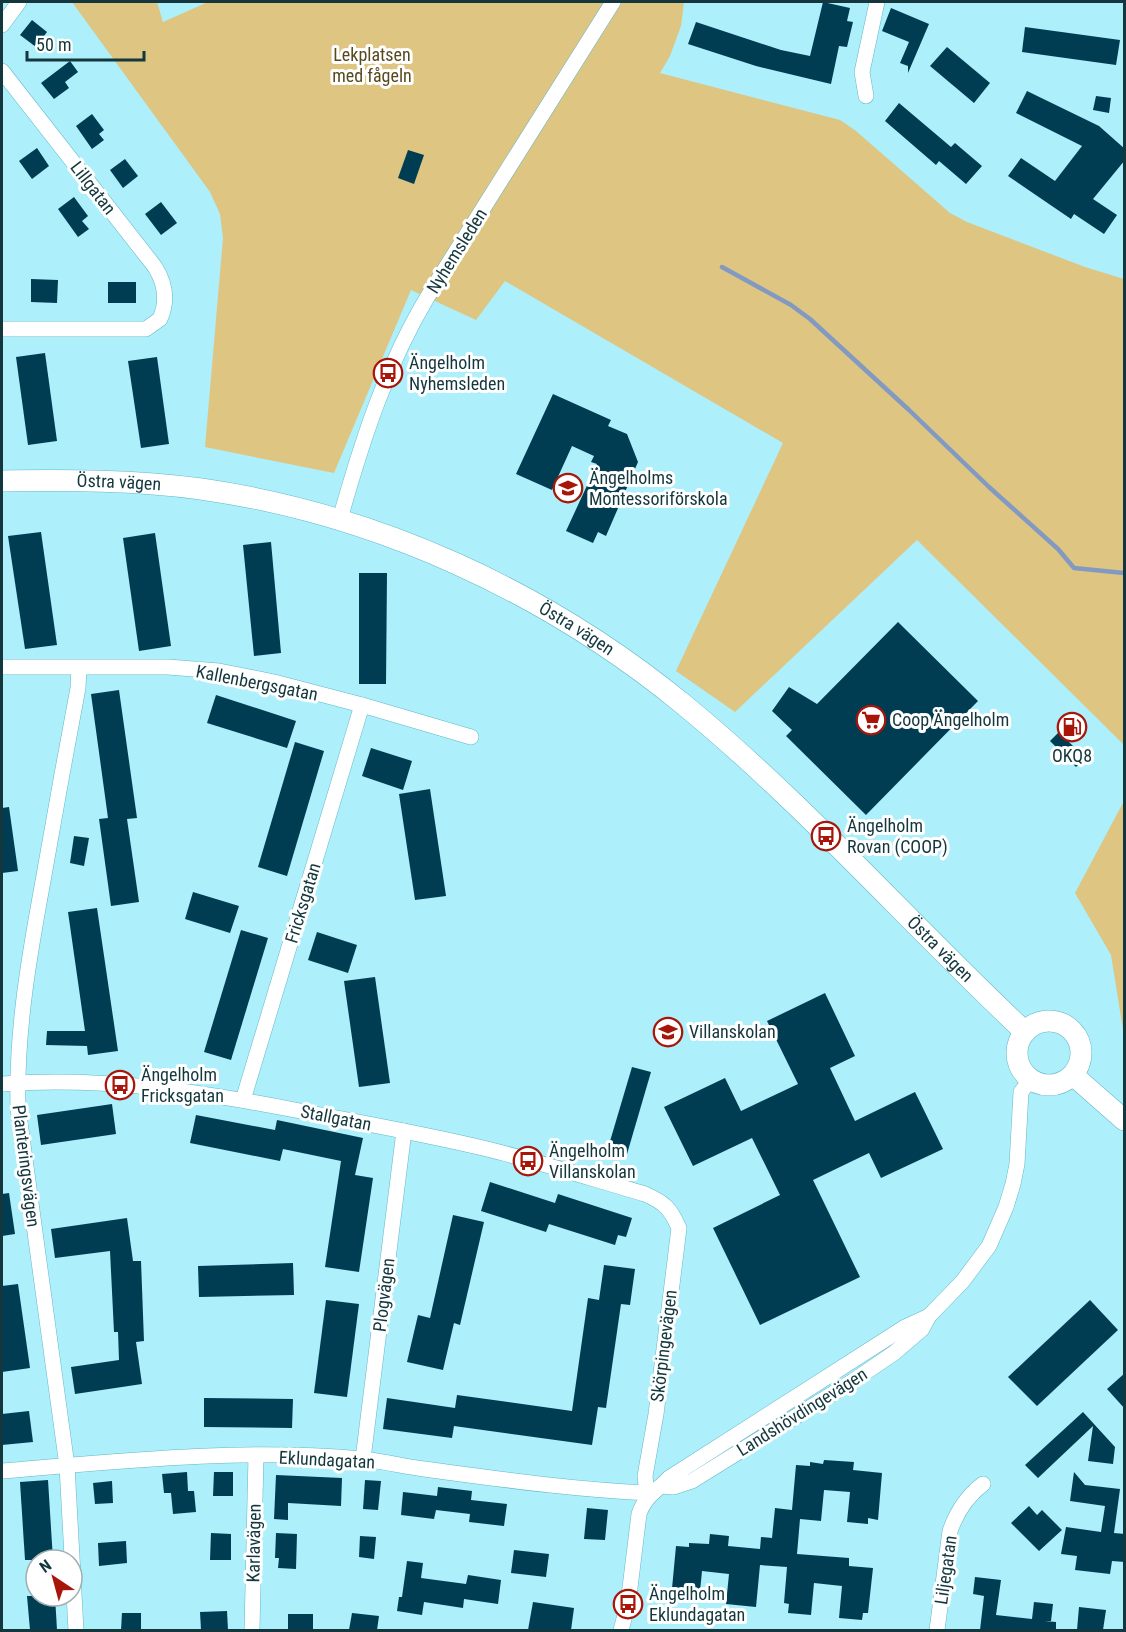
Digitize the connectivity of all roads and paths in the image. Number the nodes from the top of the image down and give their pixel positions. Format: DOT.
graph roads {
  1 [pos="20,2"];
  2 [pos="613,2"];
  3 [pos="877,2"];
  4 [pos="2,25"];
  5 [pos="2,71"];
  6 [pos="866,96"];
  7 [pos="2,329"];
  8 [pos="2,481"];
  9 [pos="340,519"];
  10 [pos="2,668"];
  11 [pos="79,668"];
  12 [pos="363,705"];
  13 [pos="471,737"];
  14 [pos="1025,1032"];
  15 [pos="1073,1075"];
  16 [pos="1030,1080"];
  17 [pos="9,1084"];
  18 [pos="243,1100"];
  19 [pos="1125,1120"];
  20 [pos="404,1131"];
  21 [pos="662,1202"];
  22 [pos="929,1316"];
  23 [pos="255,1456"];
  24 [pos="363,1460"];
  25 [pos="67,1466"];
  26 [pos="2,1471"];
  27 [pos="983,1484"];
  28 [pos="656,1490"];
  29 [pos="76,1630"];
  30 [pos="252,1630"];
  31 [pos="621,1630"];
  32 [pos="937,1630"];
  1 -- 4 [label="street"];
  2 -- 9 [label="street, Nyhemsleden"];
  3 -- 6 [label="street"];
  5 -- 7 [label="street, Lillgatan"];
  8 -- 9 [label="main road, Östra vägen"];
  9 -- 14 [label="main road, Östra vägen"];
  10 -- 11 [label="street, Kallenbergsgatan"];
  11 -- 12 [label="street, Kallenbergsgatan"];
  11 -- 17 [label="street, Planteringsvägen"];
  12 -- 13 [label="street, Kallenbergsgatan"];
  12 -- 18 [label="street, Fricksgatan"];
  14 -- 15 [label="main road"];
  14 -- 16 [label="main road"];
  15 -- 16 [label="main road"];
  15 -- 19 [label="main road"];
  16 -- 22 [label="street, Landshövdingevägen"];
  17 -- 18 [label="street, Stallgatan"];
  17 -- 25 [label="street, Planteringsvägen"];
  18 -- 20 [label="street, Stallgatan"];
  20 -- 21 [label="street, Stallgatan"];
  20 -- 24 [label="street, Plogvägen"];
  21 -- 28 [label="street, Skörpingevägen"];
  22 -- 28 [label="street, Landshövdingevägen"];
  22 -- 28 [label="street, Landshövdingevägen"];
  23 -- 24 [label="street, Eklundagatan"];
  23 -- 25 [label="street, Eklundagatan"];
  23 -- 30 [label="street, Karlavägen"];
  24 -- 28 [label="street, Eklundagatan"];
  25 -- 26 [label="street, Eklundagatan"];
  25 -- 29 [label="street, Planteringsvägen"];
  27 -- 32 [label="street, Liljegatan"];
  28 -- 31 [label="street, Landshövdingevägen"];
}
